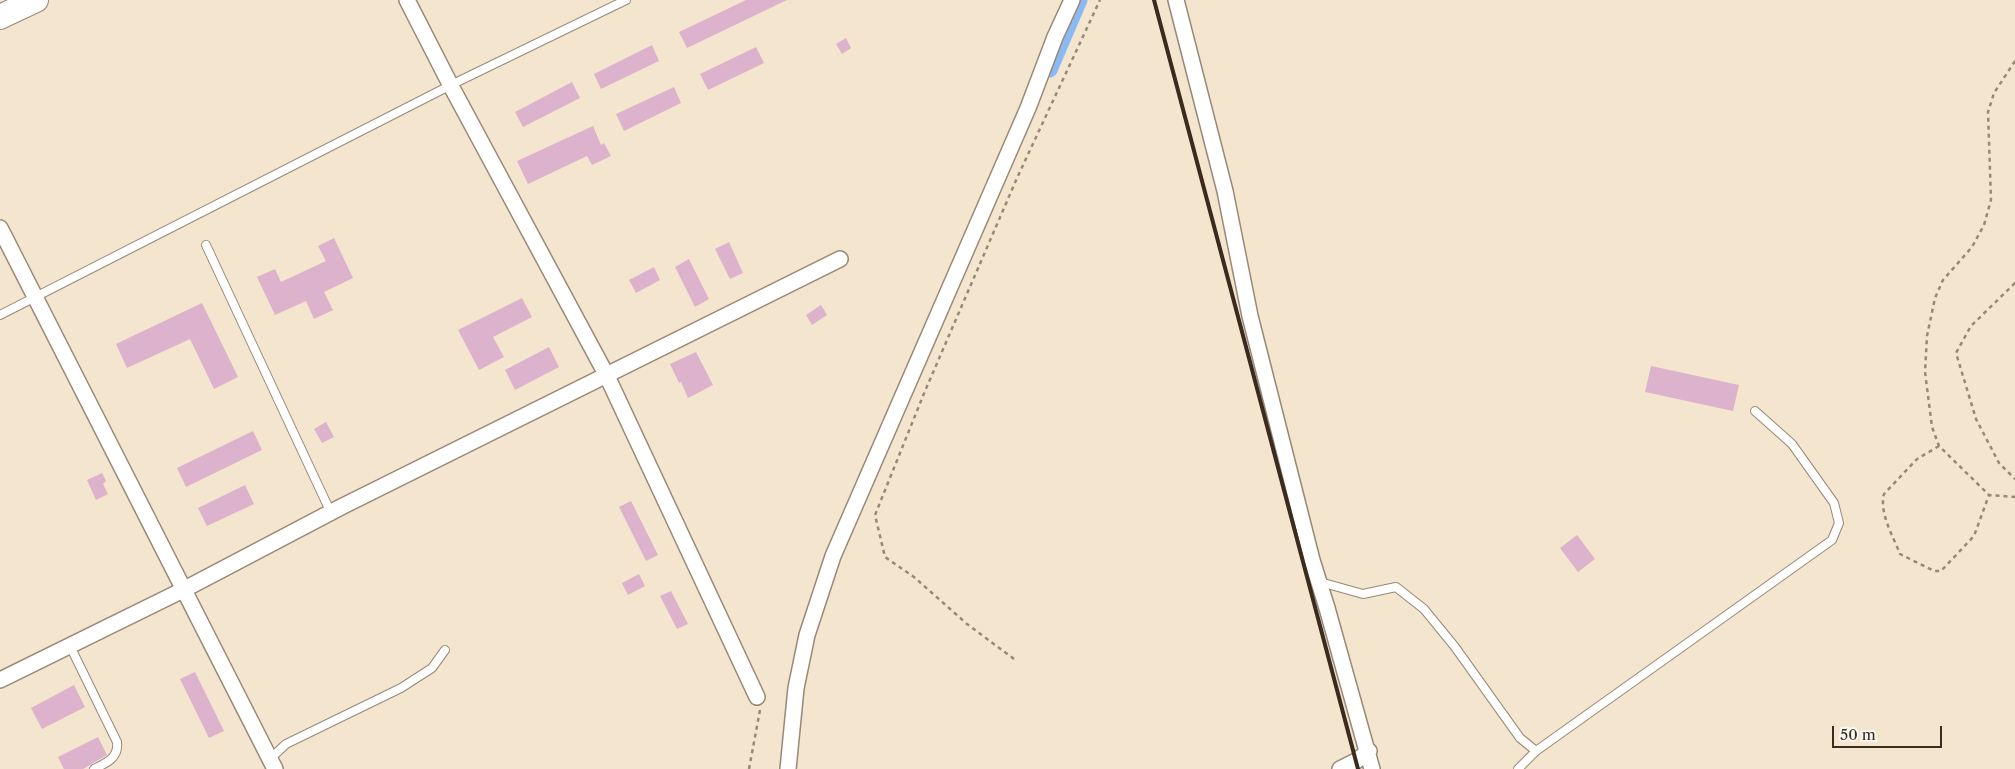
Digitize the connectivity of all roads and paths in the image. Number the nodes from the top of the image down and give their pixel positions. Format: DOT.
graph roads {
  1 [pos="36,0"];
  2 [pos="407,0"];
  3 [pos="626,0"];
  4 [pos="1072,0"];
  5 [pos="1100,0"];
  6 [pos="1176,0"];
  7 [pos="0,17"];
  8 [pos="2015,61"];
  9 [pos="450,86"];
  10 [pos="0,228"];
  11 [pos="206,245"];
  12 [pos="840,259"];
  13 [pos="2015,282"];
  14 [pos="34,296"];
  15 [pos="0,315"];
  16 [pos="607,376"];
  17 [pos="1755,411"];
  18 [pos="1939,446"];
  19 [pos="2015,479"];
  20 [pos="1989,495"];
  21 [pos="2015,497"];
  22 [pos="330,513"];
  23 [pos="1318,582"];
  24 [pos="183,590"];
  25 [pos="70,646"];
  26 [pos="445,650"];
  27 [pos="1014,659"];
  28 [pos="0,680"];
  29 [pos="757,697"];
  30 [pos="1536,750"];
  31 [pos="1368,751"];
  32 [pos="273,764"];
  33 [pos="94,769"];
  34 [pos="749,769"];
  35 [pos="788,769"];
  36 [pos="1340,769"];
  37 [pos="1372,769"];
  38 [pos="1518,769"];
  1 -- 7 [label="main road"];
  2 -- 9 [label="street"];
  3 -- 9 [label="lane"];
  4 -- 35 [label="street"];
  5 -- 27 [label="path"];
  6 -- 23 [label="street"];
  8 -- 18 [label="path"];
  9 -- 14 [label="lane"];
  9 -- 16 [label="street"];
  10 -- 14 [label="street"];
  11 -- 22 [label="lane"];
  12 -- 16 [label="street"];
  13 -- 19 [label="path"];
  14 -- 15 [label="lane"];
  14 -- 24 [label="street"];
  16 -- 22 [label="street"];
  16 -- 29 [label="street"];
  17 -- 30 [label="lane"];
  18 -- 20 [label="path"];
  18 -- 20 [label="path"];
  20 -- 21 [label="path"];
  22 -- 24 [label="street"];
  23 -- 30 [label="lane"];
  23 -- 31 [label="street"];
  24 -- 25 [label="street"];
  24 -- 32 [label="street"];
  25 -- 28 [label="street"];
  25 -- 33 [label="lane"];
  26 -- 32 [label="lane"];
  29 -- 34 [label="path"];
  30 -- 38 [label="lane"];
  31 -- 36 [label="street"];
  31 -- 37 [label="street"];
}
